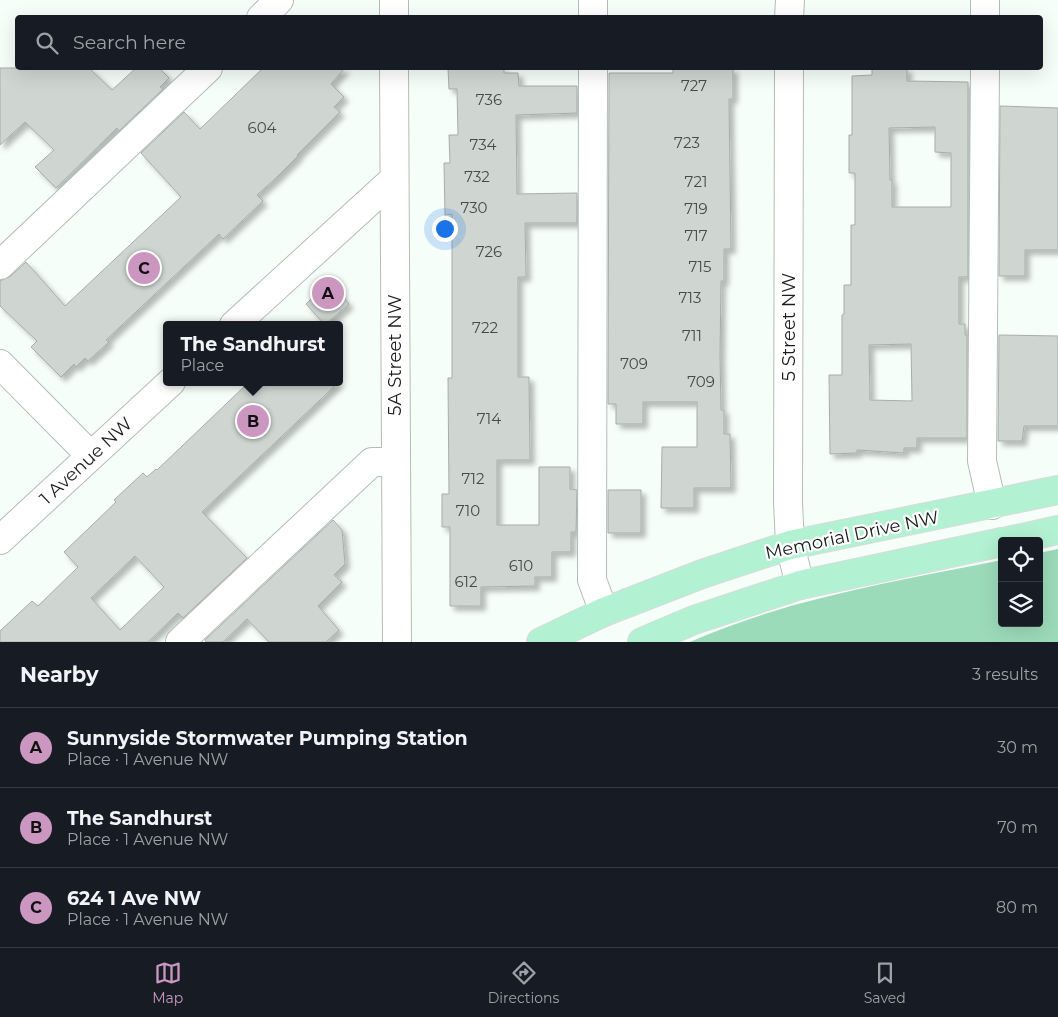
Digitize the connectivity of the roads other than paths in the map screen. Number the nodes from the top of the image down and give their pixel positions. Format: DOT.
graph roads {
  1 [pos="279,0"];
  2 [pos="394,0"];
  3 [pos="593,0"];
  4 [pos="790,0"];
  5 [pos="985,0"];
  6 [pos="263,15"];
  7 [pos="394,15"];
  8 [pos="593,15"];
  9 [pos="790,15"];
  10 [pos="985,15"];
  11 [pos="206,70"];
  12 [pos="394,70"];
  13 [pos="593,70"];
  14 [pos="789,70"];
  15 [pos="985,70"];
  16 [pos="394,179"];
  17 [pos="0,265"];
  18 [pos="238,321"];
  19 [pos="0,364"];
  20 [pos="167,386"];
  21 [pos="91,456"];
  22 [pos="396,462"];
  23 [pos="1058,490"];
  24 [pos="992,505"];
  25 [pos="1058,530"];
  26 [pos="1026,537"];
  27 [pos="0,540"];
  28 [pos="998,543"];
  29 [pos="790,545"];
  30 [pos="800,585"];
  31 [pos="604,612"];
  32 [pos="180,642"];
  33 [pos="396,642"];
  34 [pos="541,642"];
  35 [pos="642,642"];
  1 -- 6 [label="street"];
  2 -- 7 [label="street"];
  3 -- 8 [label="street"];
  4 -- 9 [label="street"];
  5 -- 10 [label="street"];
  11 -- 17 [label="street"];
  12 -- 16 [label="street, 5A Street NW"];
  13 -- 31 [label="street"];
  14 -- 29 [label="street, 5 Street NW"];
  15 -- 24 [label="street"];
  16 -- 18 [label="street"];
  16 -- 22 [label="street, 5A Street NW"];
  19 -- 21 [label="street"];
  20 -- 21 [label="street, 1 Avenue NW"];
  21 -- 27 [label="street, 1 Avenue NW"];
  22 -- 32 [label="street"];
  22 -- 33 [label="street, 5A Street NW"];
  23 -- 24 [label="main road, Memorial Drive NW"];
  24 -- 29 [label="main road, Memorial Drive NW"];
  25 -- 26 [label="main road"];
  28 -- 30 [label="main road"];
  29 -- 30 [label="street, 5 Street NW"];
  29 -- 31 [label="main road, Memorial Drive NW"];
  30 -- 35 [label="main road"];
  31 -- 34 [label="main road, Memorial Drive NW"];
}
